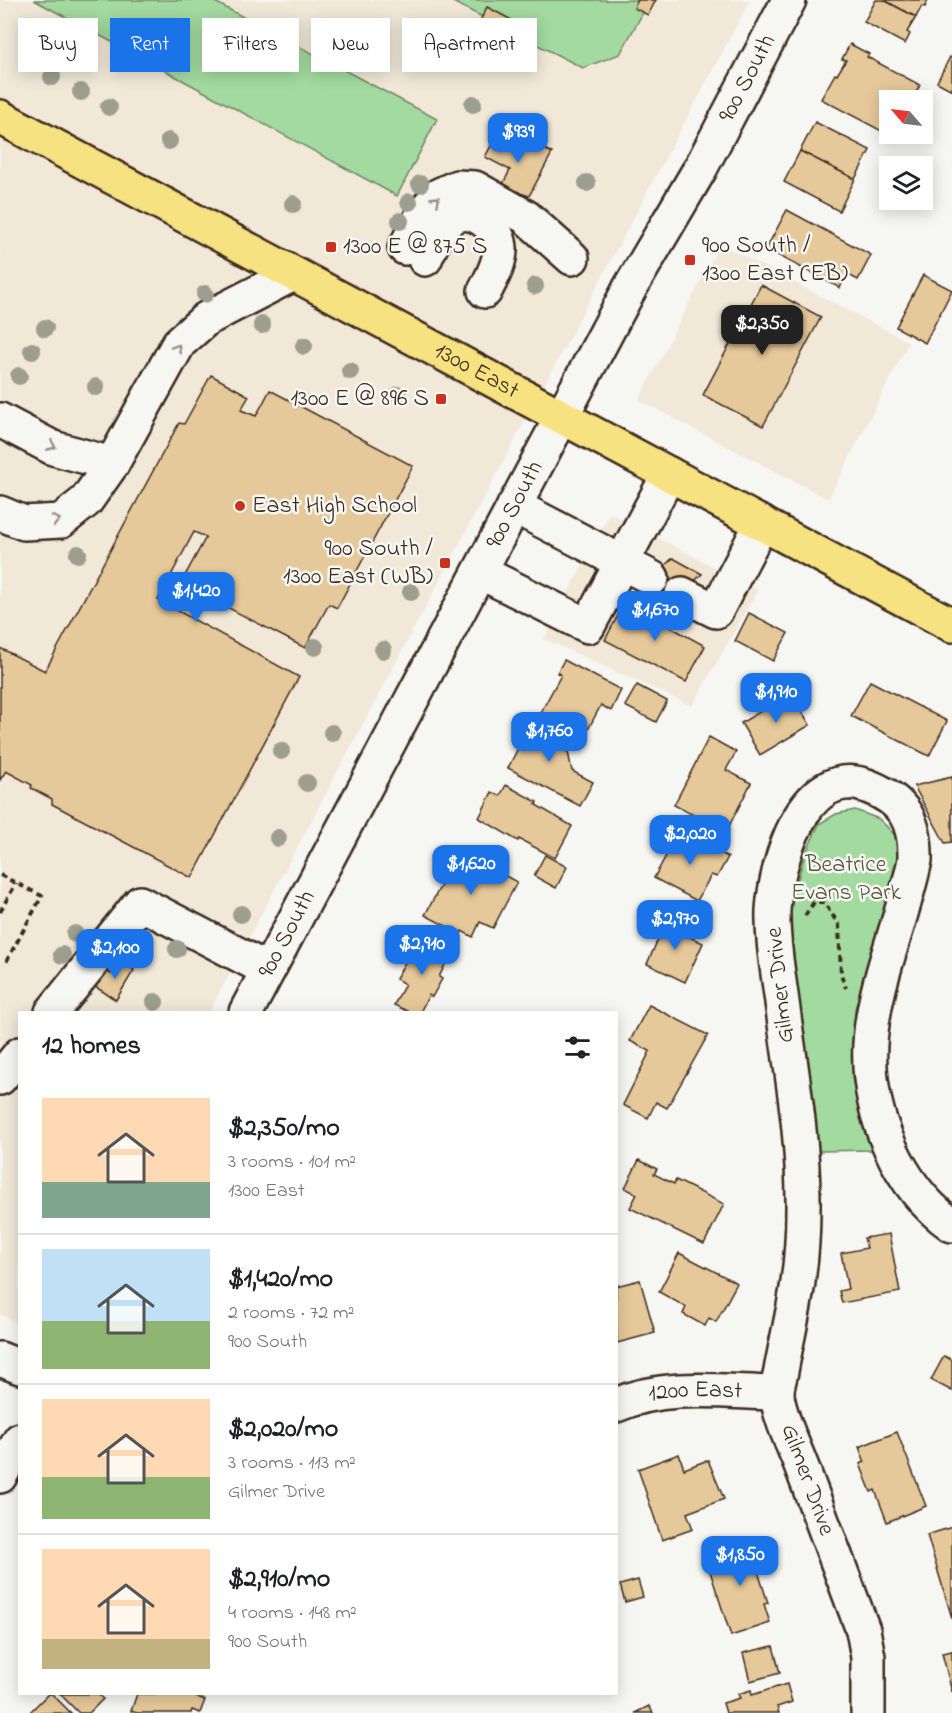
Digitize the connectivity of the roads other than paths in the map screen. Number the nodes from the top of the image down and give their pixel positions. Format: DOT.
graph roads {
  1 [pos="789,0"];
  2 [pos="0,117"];
  3 [pos="572,258"];
  4 [pos="293,274"];
  5 [pos="494,296"];
  6 [pos="562,417"];
  7 [pos="0,420"];
  8 [pos="112,464"];
  9 [pos="669,474"];
  10 [pos="514,506"];
  11 [pos="0,513"];
  12 [pos="762,523"];
  13 [pos="622,562"];
  14 [pos="480,572"];
  15 [pos="652,578"];
  16 [pos="682,594"];
  17 [pos="952,625"];
  18 [pos="268,970"];
  19 [pos="53,1011"];
  20 [pos="247,1011"];
  21 [pos="18,1056"];
  22 [pos="0,1078"];
  23 [pos="952,1225"];
  24 [pos="0,1359"];
  25 [pos="18,1366"];
  26 [pos="777,1394"];
  27 [pos="618,1404"];
  28 [pos="18,1444"];
  29 [pos="0,1476"];
  30 [pos="868,1713"];
  1 -- 6 [label="street, 900 South"];
  2 -- 4 [label="main road, 1300 East"];
  5 -- 3 [label="street, one-way"];
  4 -- 6 [label="main road, 1300 East"];
  8 -- 4 [label="street, one-way"];
  6 -- 9 [label="main road, 1300 East"];
  6 -- 10 [label="street, 900 South"];
  7 -- 8 [label="street, one-way"];
  11 -- 8 [label="street, one-way"];
  9 -- 12 [label="main road, 1300 East"];
  9 -- 13 [label="street"];
  10 -- 13 [label="street"];
  10 -- 14 [label="street, 900 South"];
  12 -- 16 [label="street"];
  12 -- 17 [label="main road, 1300 East"];
  13 -- 14 [label="street"];
  13 -- 15 [label="street"];
  14 -- 18 [label="street, 900 South"];
  18 -- 19 [label="street"];
  18 -- 20 [label="street, 900 South"];
  21 -- 22 [label="street"];
  23 -- 26 [label="street, Gilmer Drive"];
  24 -- 25 [label="street"];
  26 -- 27 [label="street, 1200 East"];
  26 -- 30 [label="street, Gilmer Drive"];
  28 -- 29 [label="street"];
}
